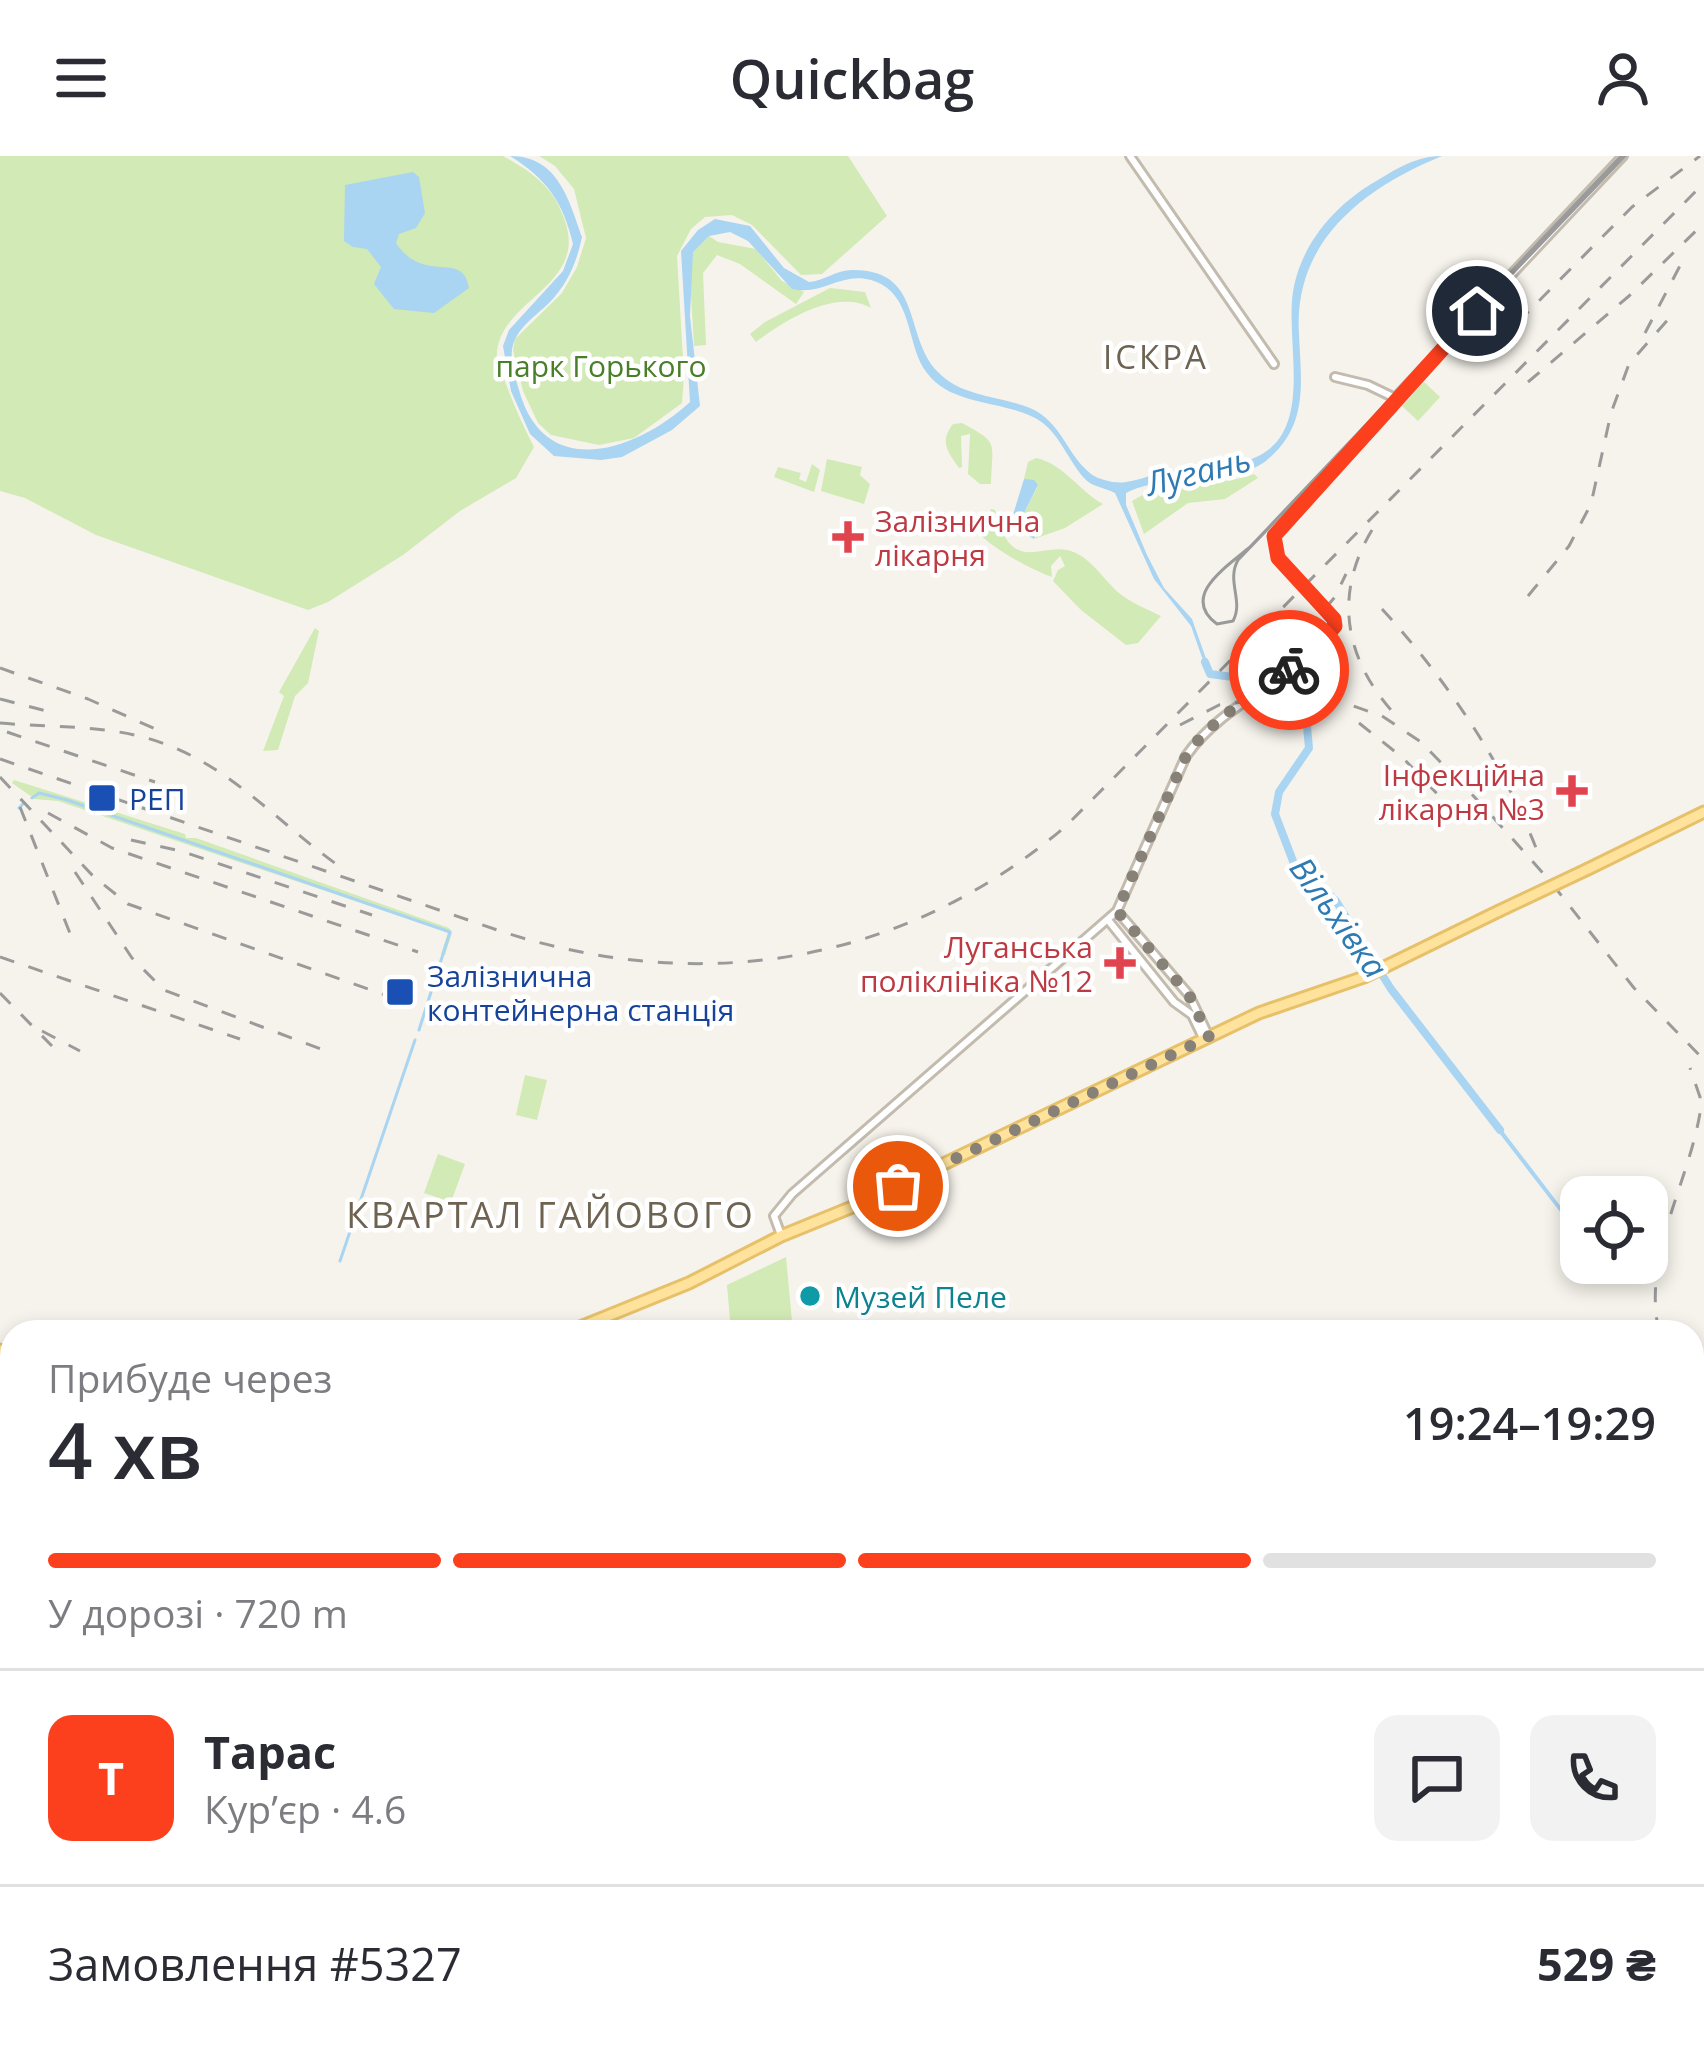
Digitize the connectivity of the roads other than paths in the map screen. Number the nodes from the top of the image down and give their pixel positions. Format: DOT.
graph roads {
  1 [pos="1130,156"];
  2 [pos="1623,156"];
  3 [pos="1274,364"];
  4 [pos="1335,377"];
  5 [pos="1395,398"];
  6 [pos="1704,812"];
  7 [pos="1117,911"];
  8 [pos="1108,920"];
  9 [pos="1206,1038"];
  10 [pos="781,1236"];
  11 [pos="598,1320"];
  1 -- 3 [label="street"];
  2 -- 5 [label="street"];
  4 -- 5 [label="street"];
  5 -- 7 [label="street"];
  6 -- 9 [label="main road, bridge"];
  7 -- 8 [label="street"];
  7 -- 9 [label="street"];
  8 -- 9 [label="street"];
  8 -- 10 [label="street"];
  9 -- 10 [label="main road"];
  10 -- 11 [label="main road"];
}
